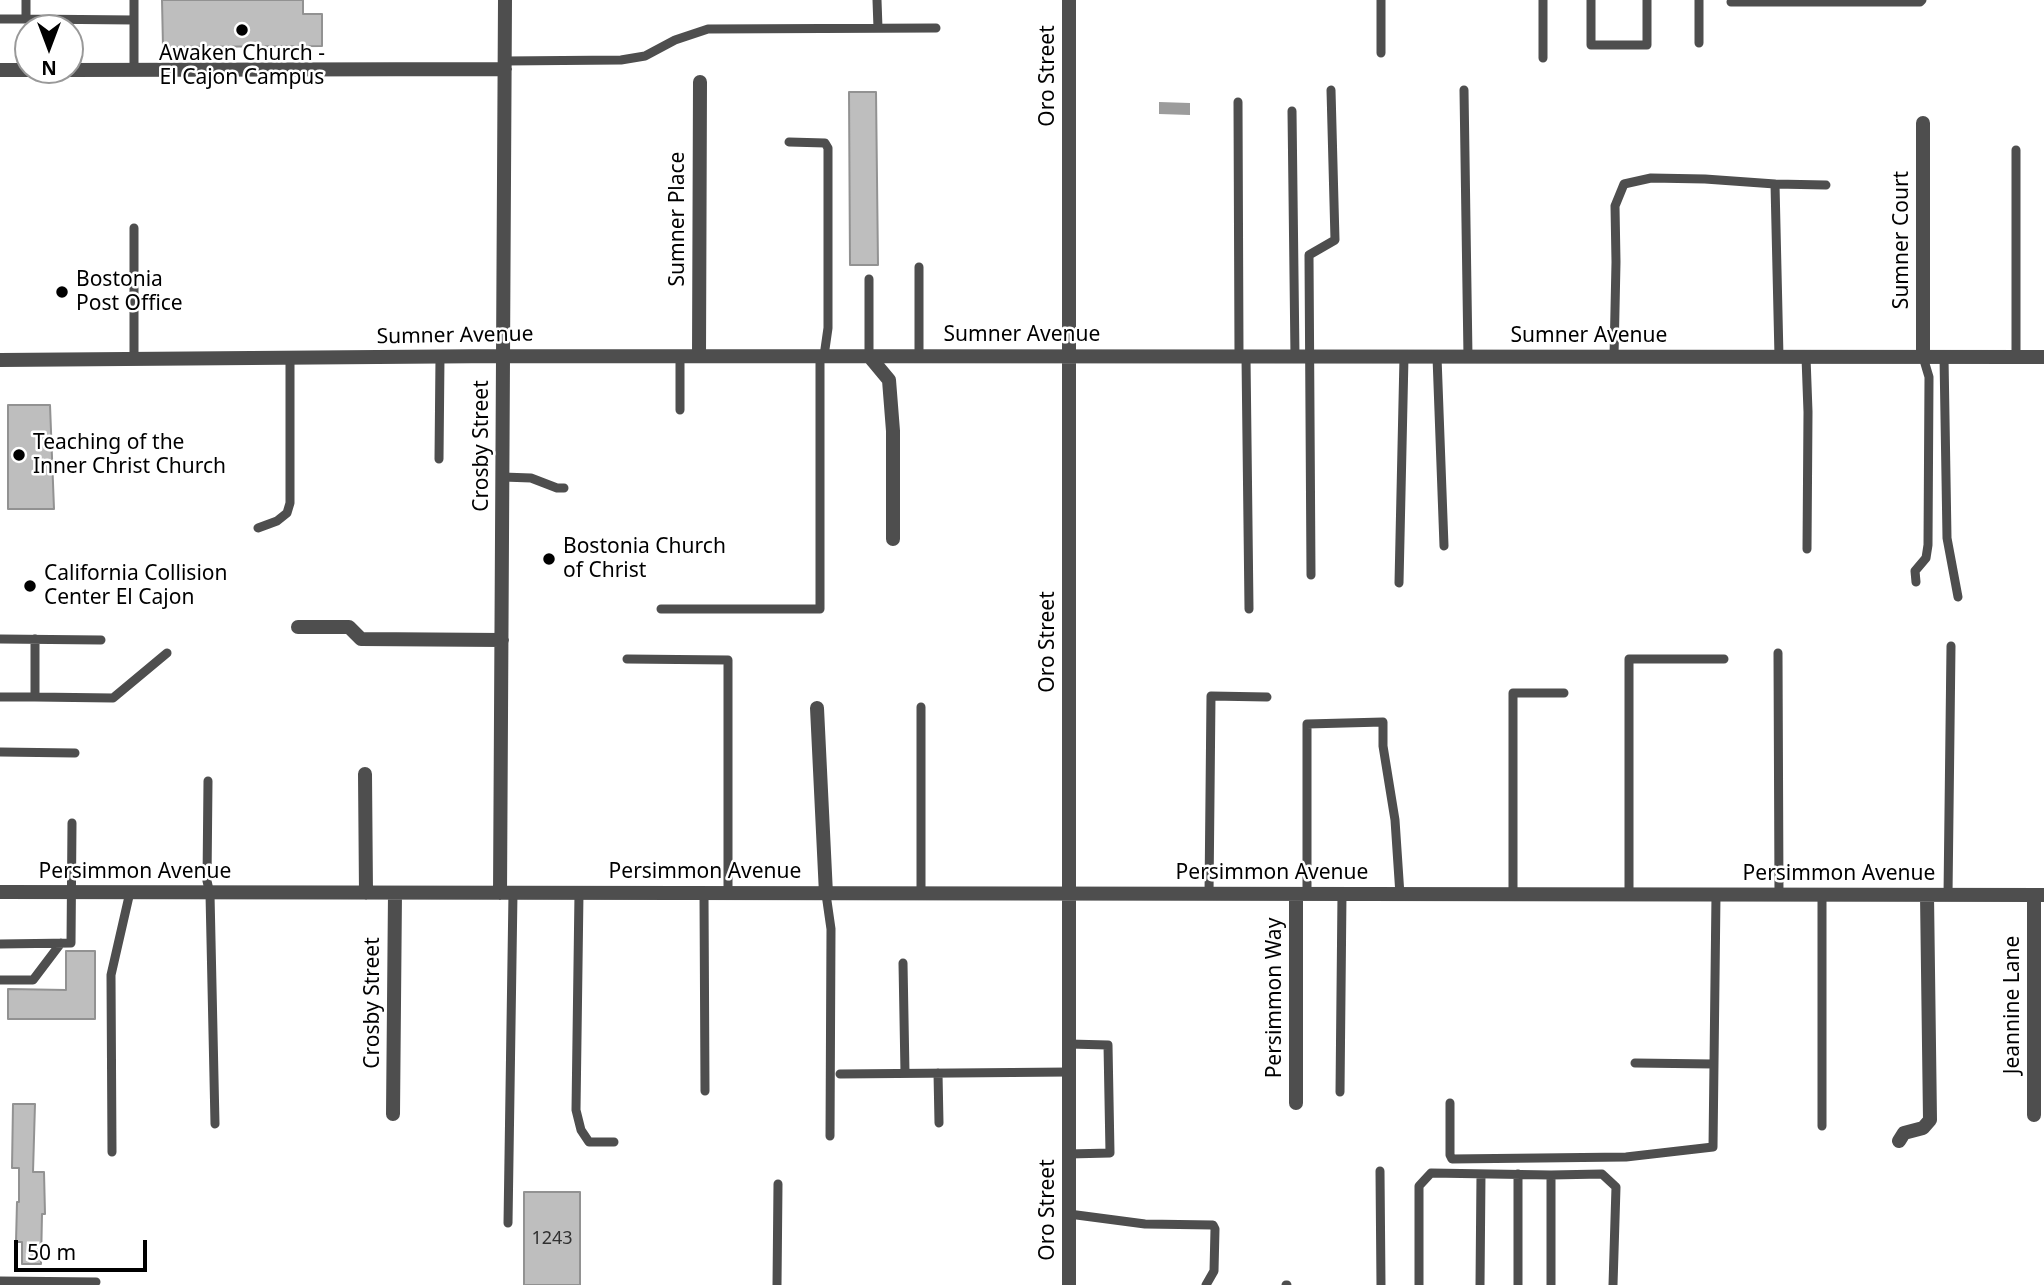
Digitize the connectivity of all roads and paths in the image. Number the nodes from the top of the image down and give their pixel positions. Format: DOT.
graph roads {
  1 [pos="134,0"];
  2 [pos="505,0"];
  3 [pos="877,0"];
  4 [pos="1069,0"];
  5 [pos="1381,0"];
  6 [pos="1543,0"];
  7 [pos="1591,0"];
  8 [pos="1647,0"];
  9 [pos="1699,0"];
  10 [pos="1922,0"];
  11 [pos="1842,1"];
  12 [pos="1731,2"];
  13 [pos="84,20"];
  14 [pos="134,20"];
  15 [pos="878,28"];
  16 [pos="936,28"];
  17 [pos="1699,43"];
  18 [pos="1381,53"];
  19 [pos="1543,58"];
  20 [pos="505,65"];
  21 [pos="134,69"];
  22 [pos="84,70"];
  23 [pos="700,82"];
  24 [pos="1331,90"];
  25 [pos="1464,90"];
  26 [pos="1238,102"];
  27 [pos="1292,111"];
  28 [pos="1923,123"];
  29 [pos="789,142"];
  30 [pos="2016,150"];
  31 [pos="1775,184"];
  32 [pos="1826,185"];
  33 [pos="134,228"];
  34 [pos="919,267"];
  35 [pos="869,279"];
  36 [pos="503,356"];
  37 [pos="680,356"];
  38 [pos="699,356"];
  39 [pos="822,356"];
  40 [pos="869,356"];
  41 [pos="919,356"];
  42 [pos="1069,356"];
  43 [pos="1242,356"];
  44 [pos="1295,356"];
  45 [pos="1311,356"];
  46 [pos="1404,356"];
  47 [pos="440,357"];
  48 [pos="1437,357"];
  49 [pos="1468,357"];
  50 [pos="1614,357"];
  51 [pos="1779,357"];
  52 [pos="1806,357"];
  53 [pos="1923,357"];
  54 [pos="1944,357"];
  55 [pos="2016,357"];
  56 [pos="2044,357"];
  57 [pos="290,359"];
  58 [pos="0,360"];
  59 [pos="134,360"];
  60 [pos="680,410"];
  61 [pos="439,459"];
  62 [pos="503,477"];
  63 [pos="564,488"];
  64 [pos="258,528"];
  65 [pos="893,539"];
  66 [pos="1444,546"];
  67 [pos="1807,549"];
  68 [pos="1311,575"];
  69 [pos="1916,582"];
  70 [pos="1399,583"];
  71 [pos="1958,597"];
  72 [pos="662,609"];
  73 [pos="1249,609"];
  74 [pos="298,627"];
  75 [pos="0,639"];
  76 [pos="36,639"];
  77 [pos="101,639"];
  78 [pos="502,640"];
  79 [pos="1951,646"];
  80 [pos="167,653"];
  81 [pos="1778,653"];
  82 [pos="627,659"];
  83 [pos="1724,659"];
  84 [pos="1564,693"];
  85 [pos="0,697"];
  86 [pos="36,697"];
  87 [pos="1267,697"];
  88 [pos="921,707"];
  89 [pos="817,708"];
  90 [pos="0,752"];
  91 [pos="75,753"];
  92 [pos="365,774"];
  93 [pos="208,781"];
  94 [pos="72,823"];
  95 [pos="0,892"];
  96 [pos="71,892"];
  97 [pos="130,892"];
  98 [pos="366,893"];
  99 [pos="395,893"];
  100 [pos="507,893"];
  101 [pos="579,893"];
  102 [pos="210,894"];
  103 [pos="704,894"];
  104 [pos="728,894"];
  105 [pos="826,894"];
  106 [pos="921,894"];
  107 [pos="1069,894"];
  108 [pos="1209,894"];
  109 [pos="1301,894"];
  110 [pos="1342,894"];
  111 [pos="1400,895"];
  112 [pos="1513,895"];
  113 [pos="1629,895"];
  114 [pos="1716,895"];
  115 [pos="1779,895"];
  116 [pos="1822,895"];
  117 [pos="1927,895"];
  118 [pos="1948,895"];
  119 [pos="2039,895"];
  120 [pos="61,943"];
  121 [pos="0,944"];
  122 [pos="903,963"];
  123 [pos="0,980"];
  124 [pos="1069,1045"];
  125 [pos="1635,1063"];
  126 [pos="1713,1064"];
  127 [pos="1069,1072"];
  128 [pos="840,1073"];
  129 [pos="905,1073"];
  130 [pos="938,1073"];
  131 [pos="705,1091"];
  132 [pos="1340,1093"];
  133 [pos="1450,1102"];
  134 [pos="1296,1103"];
  135 [pos="393,1114"];
  136 [pos="2034,1115"];
  137 [pos="939,1123"];
  138 [pos="215,1124"];
  139 [pos="1822,1126"];
  140 [pos="830,1136"];
  141 [pos="1899,1141"];
  142 [pos="614,1142"];
  143 [pos="113,1152"];
  144 [pos="1069,1154"];
  145 [pos="1380,1171"];
  146 [pos="1481,1174"];
  147 [pos="1518,1174"];
  148 [pos="1551,1175"];
  149 [pos="778,1184"];
  150 [pos="1069,1214"];
  151 [pos="508,1223"];
  152 [pos="0,1281"];
  153 [pos="96,1282"];
  154 [pos="778,1285"];
  155 [pos="1069,1285"];
  156 [pos="1206,1285"];
  157 [pos="1381,1285"];
  158 [pos="1419,1285"];
  159 [pos="1480,1285"];
  160 [pos="1518,1285"];
  161 [pos="1552,1285"];
  162 [pos="1613,1285"];
  1 -- 14 [label="lane"];
  2 -- 20 [label="street, Crosby Street"];
  3 -- 15 [label="lane"];
  4 -- 42 [label="street, Oro Street"];
  5 -- 18 [label="lane"];
  6 -- 19 [label="lane"];
  7 -- 8 [label="lane"];
  9 -- 17 [label="lane"];
  10 -- 11 [label="lane"];
  11 -- 12 [label="lane"];
  13 -- 14 [label="lane"];
  14 -- 21 [label="lane"];
  15 -- 16 [label="lane"];
  15 -- 20 [label="lane"];
  20 -- 21 [label="street"];
  20 -- 36 [label="street, Crosby Street"];
  21 -- 22 [label="street"];
  23 -- 38 [label="street, Sumner Place"];
  24 -- 45 [label="lane"];
  25 -- 49 [label="lane"];
  26 -- 43 [label="lane"];
  27 -- 44 [label="lane"];
  28 -- 53 [label="street, Sumner Court"];
  29 -- 39 [label="lane"];
  30 -- 55 [label="lane"];
  31 -- 32 [label="lane"];
  31 -- 50 [label="lane"];
  31 -- 51 [label="lane"];
  33 -- 59 [label="lane"];
  34 -- 41 [label="lane"];
  35 -- 40 [label="lane"];
  36 -- 37 [label="street, Sumner Avenue"];
  36 -- 47 [label="street, Sumner Avenue"];
  36 -- 62 [label="street, Crosby Street"];
  37 -- 38 [label="street, Sumner Avenue"];
  37 -- 60 [label="lane"];
  38 -- 39 [label="street, Sumner Avenue"];
  39 -- 40 [label="street, Sumner Avenue"];
  39 -- 72 [label="lane"];
  40 -- 41 [label="street, Sumner Avenue"];
  40 -- 65 [label="street"];
  41 -- 42 [label="street, Sumner Avenue"];
  42 -- 43 [label="street, Sumner Avenue"];
  42 -- 107 [label="street, Oro Street"];
  43 -- 44 [label="street, Sumner Avenue"];
  43 -- 73 [label="lane"];
  44 -- 45 [label="street, Sumner Avenue"];
  45 -- 46 [label="street, Sumner Avenue"];
  45 -- 68 [label="lane"];
  46 -- 48 [label="street, Sumner Avenue"];
  46 -- 70 [label="lane"];
  47 -- 57 [label="street, Sumner Avenue"];
  47 -- 61 [label="lane"];
  48 -- 49 [label="street, Sumner Avenue"];
  48 -- 66 [label="lane"];
  49 -- 50 [label="street, Sumner Avenue"];
  50 -- 51 [label="street, Sumner Avenue"];
  51 -- 52 [label="street, Sumner Avenue"];
  52 -- 53 [label="street, Sumner Avenue"];
  52 -- 67 [label="lane"];
  53 -- 54 [label="street, Sumner Avenue"];
  53 -- 69 [label="lane"];
  54 -- 55 [label="street, Sumner Avenue"];
  54 -- 71 [label="lane"];
  55 -- 56 [label="street, Sumner Avenue"];
  57 -- 59 [label="street, Sumner Avenue"];
  57 -- 64 [label="lane"];
  58 -- 59 [label="street, Sumner Avenue"];
  62 -- 63 [label="lane"];
  62 -- 78 [label="street, Crosby Street"];
  74 -- 78 [label="street"];
  75 -- 76 [label="lane"];
  76 -- 77 [label="lane"];
  76 -- 86 [label="lane"];
  78 -- 100 [label="street, Crosby Street"];
  79 -- 118 [label="lane"];
  80 -- 86 [label="lane"];
  81 -- 115 [label="lane"];
  82 -- 104 [label="lane"];
  83 -- 113 [label="lane"];
  84 -- 112 [label="lane"];
  85 -- 86 [label="lane"];
  87 -- 108 [label="lane"];
  88 -- 106 [label="lane"];
  89 -- 105 [label="street"];
  90 -- 91 [label="lane"];
  92 -- 98 [label="street"];
  93 -- 102 [label="lane"];
  94 -- 96 [label="lane"];
  95 -- 96 [label="street, Persimmon Avenue"];
  96 -- 97 [label="street, Persimmon Avenue"];
  96 -- 120 [label="lane"];
  97 -- 102 [label="street, Persimmon Avenue"];
  97 -- 143 [label="lane"];
  98 -- 99 [label="street, Persimmon Avenue"];
  98 -- 102 [label="street, Persimmon Avenue"];
  99 -- 100 [label="street, Persimmon Avenue"];
  99 -- 135 [label="street, Crosby Street"];
  100 -- 101 [label="street, Persimmon Avenue"];
  100 -- 151 [label="lane"];
  101 -- 103 [label="street, Persimmon Avenue"];
  101 -- 142 [label="lane"];
  102 -- 138 [label="lane"];
  103 -- 104 [label="street, Persimmon Avenue"];
  103 -- 131 [label="lane"];
  104 -- 105 [label="street, Persimmon Avenue"];
  105 -- 106 [label="street, Persimmon Avenue"];
  105 -- 140 [label="lane"];
  106 -- 107 [label="street, Persimmon Avenue"];
  107 -- 108 [label="street, Persimmon Avenue"];
  107 -- 124 [label="street, Oro Street"];
  108 -- 109 [label="street, Persimmon Avenue"];
  109 -- 110 [label="street, Persimmon Avenue"];
  109 -- 111 [label="lane"];
  109 -- 134 [label="street, Persimmon Way"];
  110 -- 111 [label="street, Persimmon Avenue"];
  110 -- 132 [label="lane"];
  111 -- 112 [label="street, Persimmon Avenue"];
  112 -- 113 [label="street, Persimmon Avenue"];
  113 -- 114 [label="street, Persimmon Avenue"];
  114 -- 115 [label="street, Persimmon Avenue"];
  114 -- 126 [label="lane"];
  115 -- 116 [label="street, Persimmon Avenue"];
  116 -- 117 [label="street, Persimmon Avenue"];
  116 -- 139 [label="lane"];
  117 -- 118 [label="street, Persimmon Avenue"];
  117 -- 141 [label="street"];
  118 -- 119 [label="street, Persimmon Avenue"];
  119 -- 136 [label="street, Jeannine Lane"];
  120 -- 121 [label="lane"];
  120 -- 123 [label="lane"];
  122 -- 129 [label="lane"];
  124 -- 127 [label="street, Oro Street"];
  124 -- 144 [label="lane"];
  125 -- 126 [label="lane"];
  126 -- 133 [label="lane"];
  127 -- 130 [label="lane"];
  127 -- 144 [label="street, Oro Street"];
  128 -- 129 [label="lane"];
  129 -- 130 [label="lane"];
  130 -- 137 [label="lane"];
  144 -- 150 [label="street, Oro Street"];
  145 -- 157 [label="lane"];
  146 -- 147 [label="lane"];
  146 -- 158 [label="lane"];
  146 -- 159 [label="lane"];
  147 -- 148 [label="lane"];
  147 -- 160 [label="lane"];
  148 -- 161 [label="lane"];
  148 -- 162 [label="lane"];
  149 -- 154 [label="lane"];
  150 -- 155 [label="street, Oro Street"];
  150 -- 156 [label="lane"];
  152 -- 153 [label="lane"];
}
